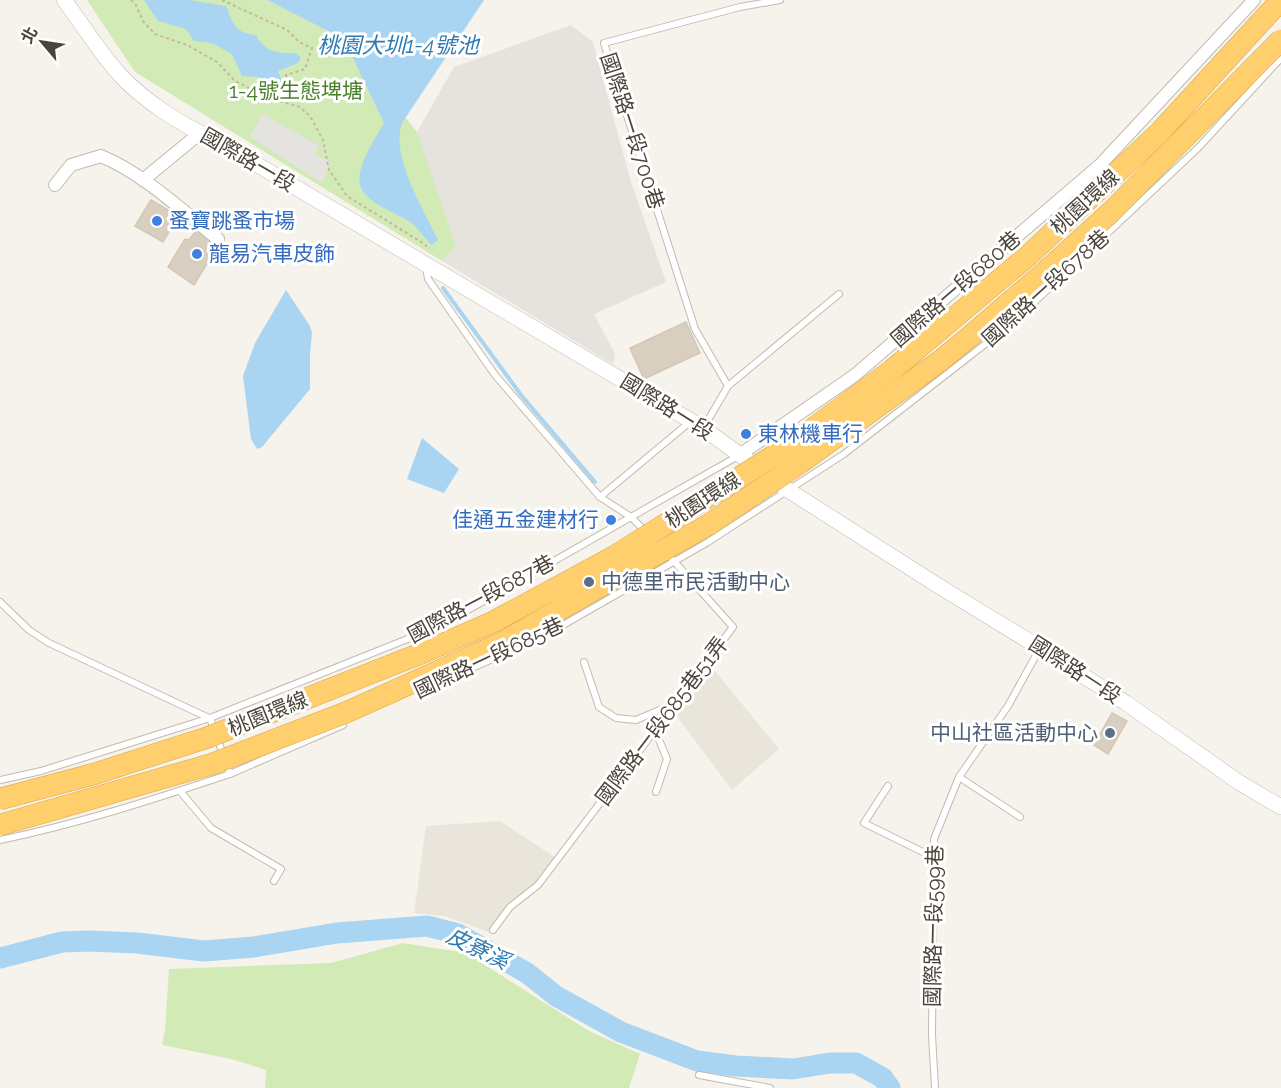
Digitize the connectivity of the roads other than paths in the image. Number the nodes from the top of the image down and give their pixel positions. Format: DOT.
graph roads {
  1 [pos="64,0"];
  2 [pos="780,0"];
  3 [pos="1254,0"];
  4 [pos="1281,0"];
  5 [pos="1281,40"];
  6 [pos="1281,58"];
  7 [pos="200,133"];
  8 [pos="143,180"];
  9 [pos="55,185"];
  10 [pos="218,239"];
  11 [pos="425,263"];
  12 [pos="839,294"];
  13 [pos="728,386"];
  14 [pos="697,424"];
  15 [pos="741,454"];
  16 [pos="788,490"];
  17 [pos="600,497"];
  18 [pos="631,517"];
  19 [pos="652,539"];
  20 [pos="660,547"];
  21 [pos="674,561"];
  22 [pos="0,602"];
  23 [pos="1040,648"];
  24 [pos="584,662"];
  25 [pos="414,693"];
  26 [pos="676,702"];
  27 [pos="210,718"];
  28 [pos="349,722"];
  29 [pos="655,730"];
  30 [pos="230,774"];
  31 [pos="959,777"];
  32 [pos="0,780"];
  33 [pos="888,786"];
  34 [pos="180,791"];
  35 [pos="656,792"];
  36 [pos="0,799"];
  37 [pos="1281,807"];
  38 [pos="1020,817"];
  39 [pos="0,825"];
  40 [pos="0,840"];
  41 [pos="933,857"];
  42 [pos="274,881"];
  43 [pos="493,930"];
  44 [pos="699,1075"];
  45 [pos="770,1088"];
  46 [pos="936,1088"];
  1 -- 7 [label="street, 國際路一段"];
  2 -- 13 [label="lane, 國際路一段700巷"];
  3 -- 15 [label="street, 國際路一段680巷"];
  4 -- 36 [label="highway, 桃園環線, bridge"];
  5 -- 39 [label="highway, 桃園環線, bridge"];
  6 -- 16 [label="lane, 國際路一段678巷"];
  7 -- 8 [label="street"];
  7 -- 11 [label="street, 國際路一段"];
  8 -- 9 [label="street"];
  8 -- 10 [label="street"];
  11 -- 14 [label="street, 國際路一段"];
  11 -- 17 [label="lane"];
  12 -- 13 [label="lane"];
  13 -- 14 [label="lane"];
  14 -- 15 [label="street, 國際路一段"];
  14 -- 17 [label="lane"];
  15 -- 16 [label="street, 國際路一段"];
  15 -- 18 [label="lane, 國際路一段687巷"];
  16 -- 21 [label="lane, 國際路一段685巷"];
  16 -- 23 [label="street, 國際路一段"];
  17 -- 18 [label="lane"];
  18 -- 19 [label="lane"];
  18 -- 27 [label="lane, 國際路一段687巷"];
  20 -- 21 [label="lane, 國際路一段685巷51弄"];
  21 -- 25 [label="lane, 國際路一段685巷"];
  21 -- 26 [label="lane, 國際路一段685巷51弄"];
  22 -- 27 [label="lane"];
  23 -- 31 [label="lane, 國際路一段599巷"];
  23 -- 37 [label="street, 國際路一段"];
  24 -- 26 [label="lane"];
  26 -- 29 [label="lane, 國際路一段685巷51弄"];
  27 -- 30 [label="lane"];
  27 -- 32 [label="lane, 國際路一段687巷"];
  28 -- 30 [label="lane"];
  29 -- 35 [label="lane"];
  29 -- 43 [label="lane, 國際路一段685巷51弄"];
  30 -- 34 [label="lane"];
  31 -- 38 [label="lane"];
  31 -- 41 [label="lane, 國際路一段599巷"];
  33 -- 41 [label="lane"];
  34 -- 40 [label="lane"];
  34 -- 42 [label="lane"];
  41 -- 46 [label="lane, 國際路一段599巷"];
  44 -- 45 [label="lane"];
}
